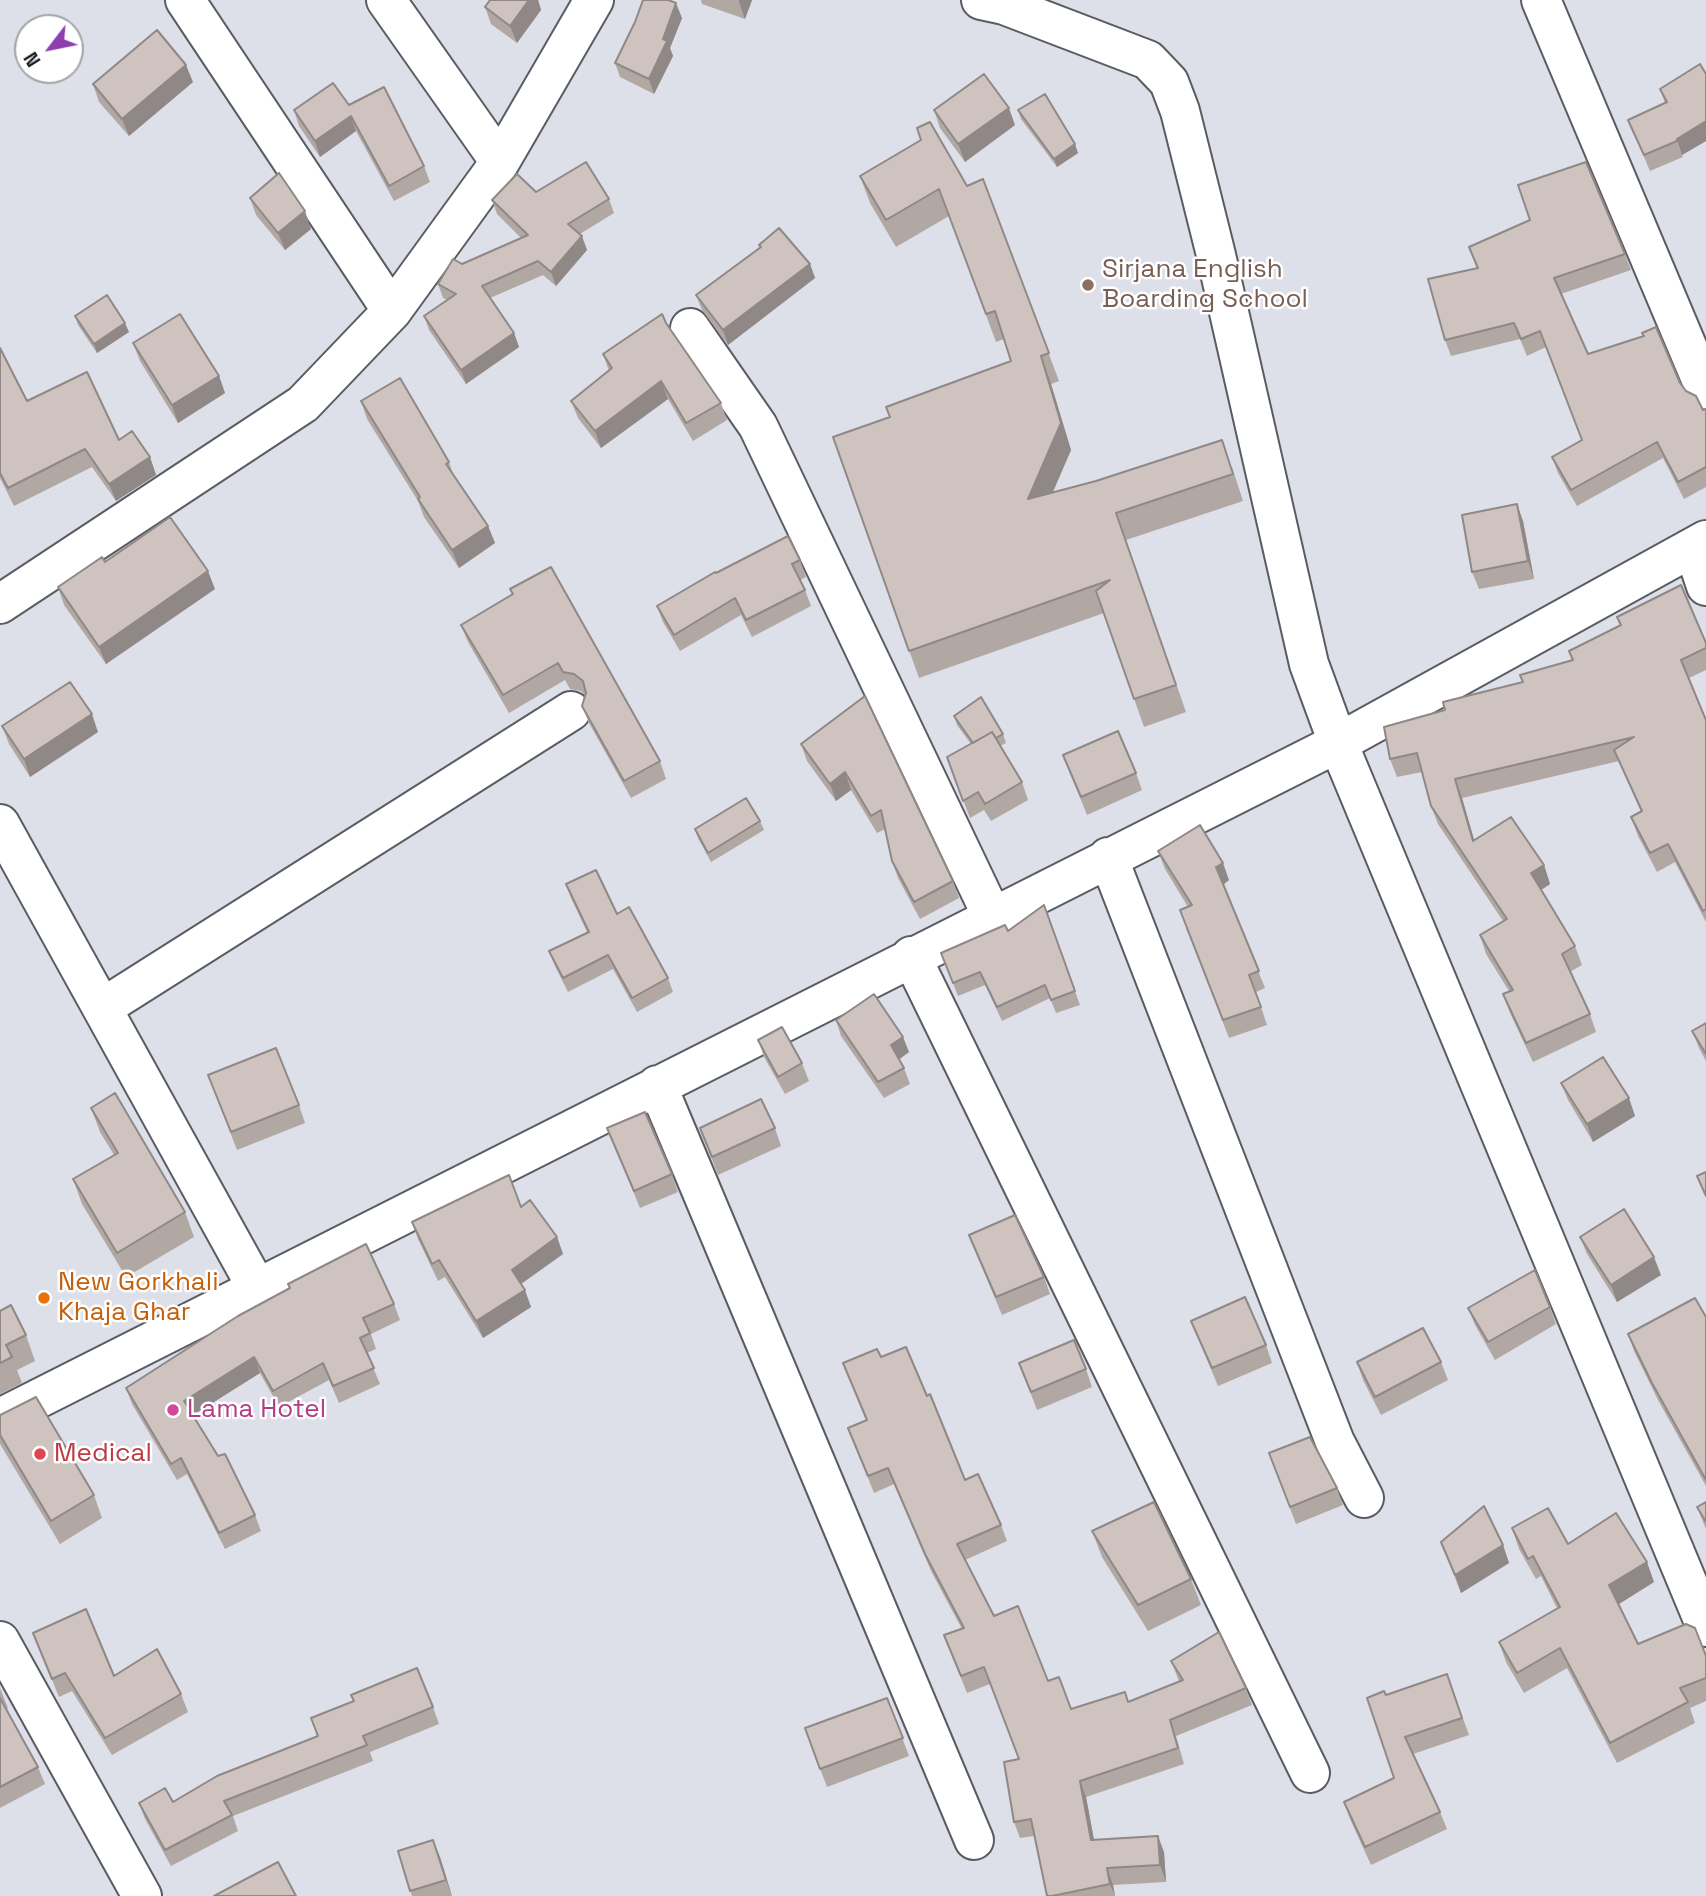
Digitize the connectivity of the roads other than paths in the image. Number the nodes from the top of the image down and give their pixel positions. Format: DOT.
graph roads {
  1 [pos="185,0"];
  2 [pos="386,0"];
  3 [pos="594,0"];
  4 [pos="1541,0"];
  5 [pos="998,2"];
  6 [pos="500,162"];
  7 [pos="392,311"];
  8 [pos="690,328"];
  9 [pos="1706,391"];
  10 [pos="1699,544"];
  11 [pos="1706,586"];
  12 [pos="1,601"];
  13 [pos="571,711"];
  14 [pos="1338,743"];
  15 [pos="0,824"];
  16 [pos="1108,857"];
  17 [pos="992,916"];
  18 [pos="911,956"];
  19 [pos="102,1008"];
  20 [pos="656,1086"];
  21 [pos="257,1288"];
  22 [pos="0,1418"];
  23 [pos="1364,1498"];
  24 [pos="1706,1627"];
  25 [pos="0,1642"];
  26 [pos="1310,1773"];
  27 [pos="974,1840"];
  28 [pos="142,1896"];
  1 -- 7 [label="street"];
  2 -- 6 [label="street"];
  3 -- 6 [label="street"];
  4 -- 9 [label="street"];
  5 -- 14 [label="street"];
  6 -- 7 [label="street"];
  7 -- 12 [label="street"];
  8 -- 17 [label="street"];
  10 -- 11 [label="street"];
  10 -- 14 [label="street"];
  13 -- 19 [label="street"];
  14 -- 16 [label="street"];
  14 -- 24 [label="street"];
  15 -- 19 [label="street"];
  16 -- 17 [label="street"];
  16 -- 23 [label="street"];
  17 -- 18 [label="street"];
  18 -- 20 [label="street"];
  18 -- 26 [label="street"];
  19 -- 21 [label="street"];
  20 -- 21 [label="street"];
  20 -- 27 [label="street"];
  21 -- 22 [label="street"];
  25 -- 28 [label="street"];
}
